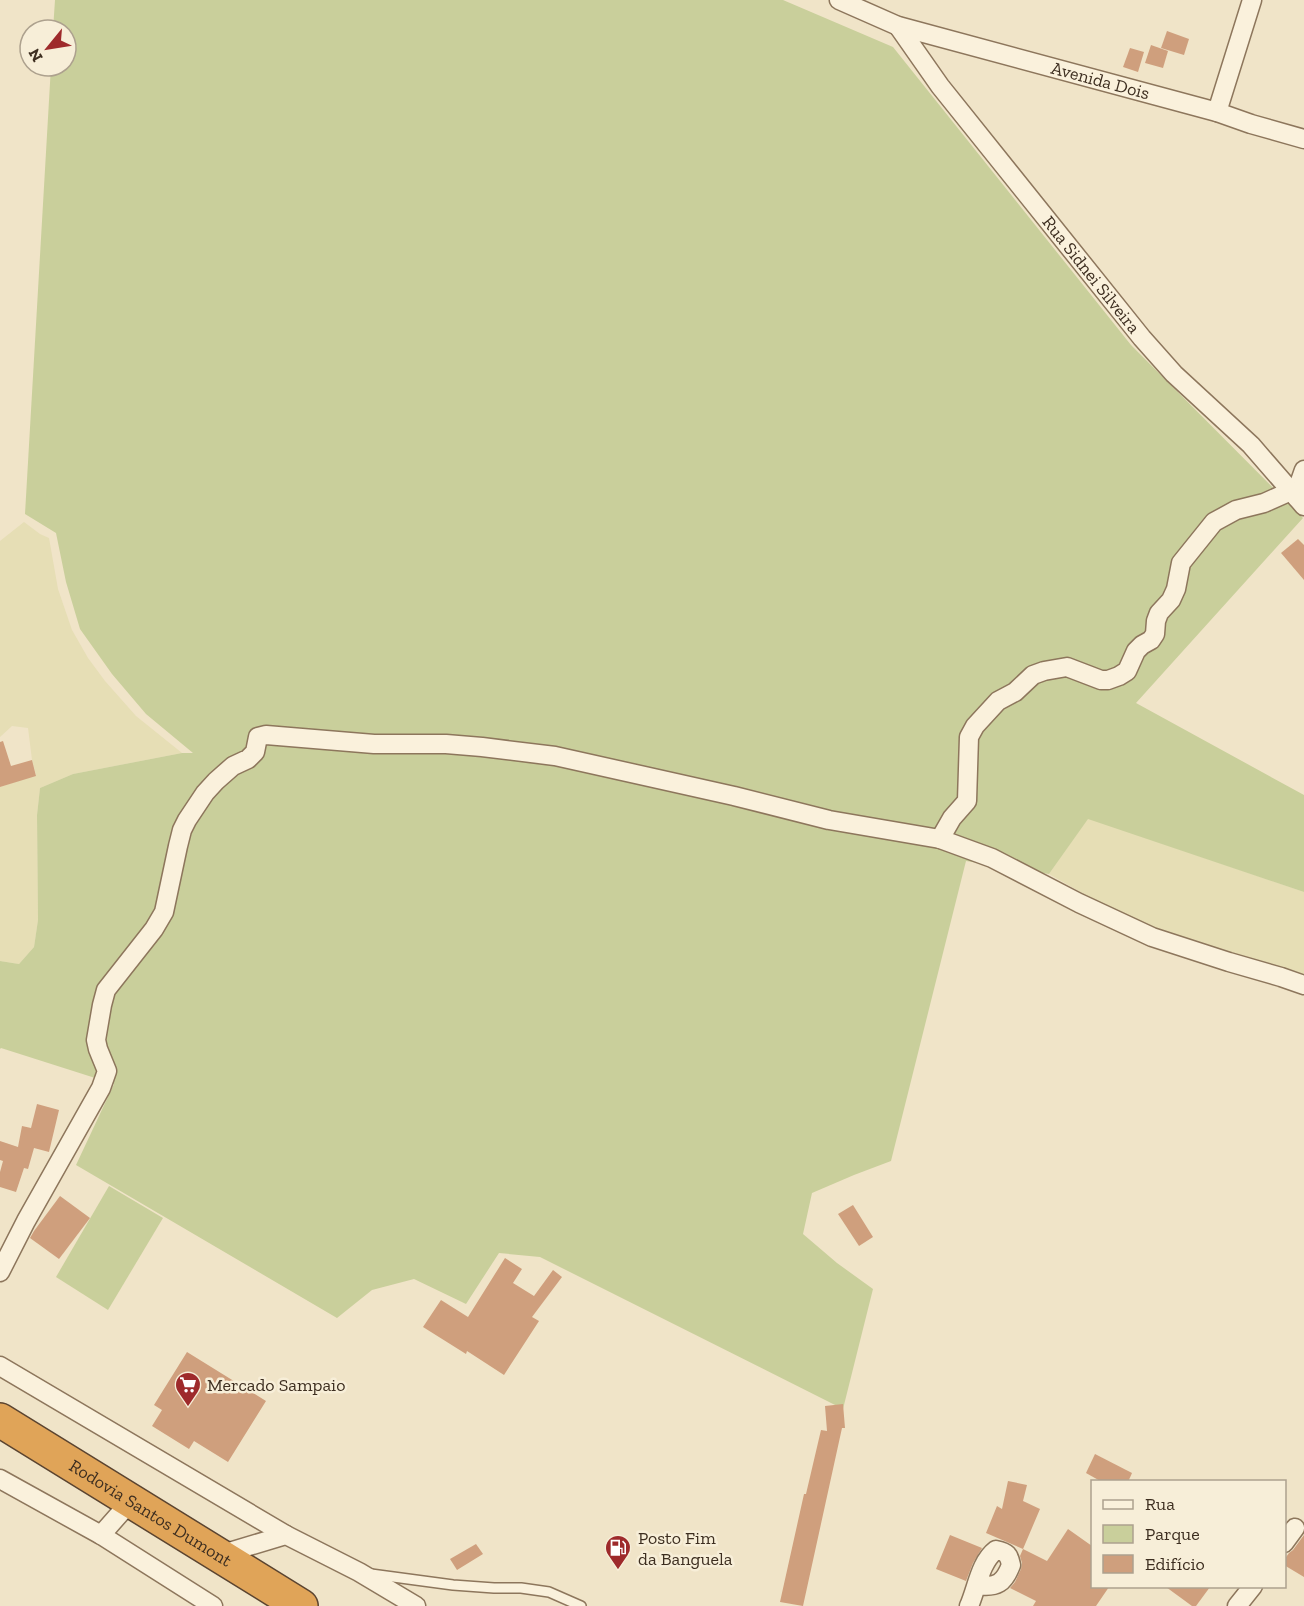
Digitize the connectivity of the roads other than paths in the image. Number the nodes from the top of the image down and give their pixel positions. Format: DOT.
graph roads {
  1 [pos="839,0"];
  2 [pos="1252,0"];
  3 [pos="898,26"];
  4 [pos="1217,112"];
  5 [pos="1304,139"];
  6 [pos="1304,470"];
  7 [pos="1298,498"];
  8 [pos="940,839"];
  9 [pos="1304,985"];
  10 [pos="0,1272"];
  11 [pos="0,1366"];
  12 [pos="0,1420"];
  13 [pos="0,1479"];
  14 [pos="131,1501"];
  15 [pos="1295,1528"];
  16 [pos="101,1535"];
  17 [pos="286,1535"];
  18 [pos="1286,1540"];
  19 [pos="219,1555"];
  20 [pos="359,1572"];
  21 [pos="977,1585"];
  22 [pos="1252,1588"];
  23 [pos="213,1606"];
  24 [pos="301,1606"];
  25 [pos="416,1606"];
  26 [pos="581,1606"];
  27 [pos="969,1606"];
  28 [pos="1237,1606"];
  1 -- 3 [label="street, Avenida Dois"];
  2 -- 4 [label="street"];
  3 -- 4 [label="street, Avenida Dois"];
  3 -- 7 [label="street, Rua Sidnei Silveira"];
  4 -- 5 [label="street, Avenida Dois"];
  6 -- 7 [label="street"];
  7 -- 8 [label="street"];
  8 -- 9 [label="street"];
  8 -- 10 [label="street"];
  11 -- 17 [label="street"];
  12 -- 14 [label="highway, Rodovia Santos Dumont"];
  13 -- 16 [label="street"];
  14 -- 16 [label="street"];
  14 -- 19 [label="highway, Rodovia Santos Dumont"];
  15 -- 18 [label="street"];
  16 -- 23 [label="street"];
  17 -- 19 [label="street"];
  17 -- 20 [label="street"];
  19 -- 24 [label="highway, Rodovia Santos Dumont"];
  20 -- 25 [label="street"];
  20 -- 26 [label="lane"];
  21 -- 27 [label="street"];
  22 -- 28 [label="street"];
}
